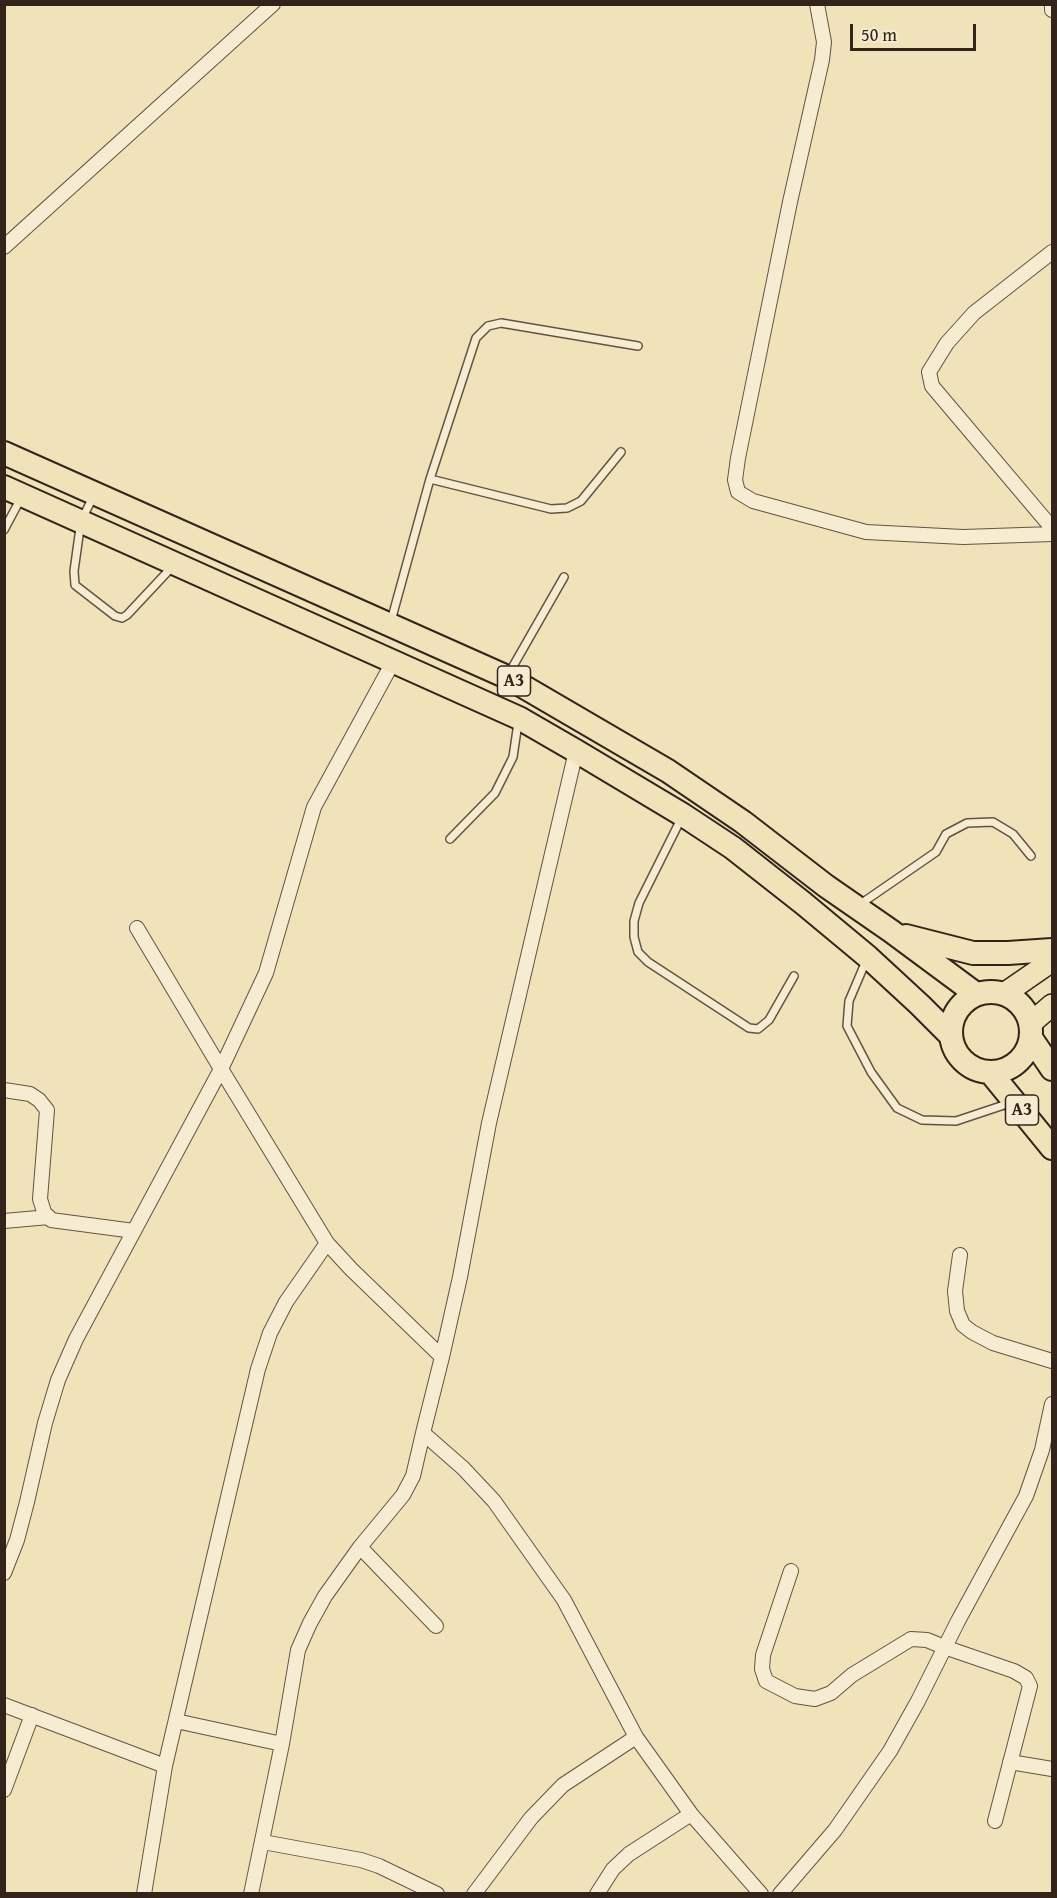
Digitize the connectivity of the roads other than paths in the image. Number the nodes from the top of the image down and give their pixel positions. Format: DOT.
graph roads {
  1 [pos="273,4"];
  2 [pos="817,4"];
  3 [pos="1052,4"];
  4 [pos="1053,10"];
  5 [pos="4,247"];
  6 [pos="1053,252"];
  7 [pos="638,346"];
  8 [pos="621,452"];
  9 [pos="4,453"];
  10 [pos="430,479"];
  11 [pos="14,491"];
  12 [pos="95,493"];
  13 [pos="81,521"];
  14 [pos="1053,528"];
  15 [pos="4,530"];
  16 [pos="1053,534"];
  17 [pos="174,564"];
  18 [pos="564,577"];
  19 [pos="390,624"];
  20 [pos="393,662"];
  21 [pos="507,677"];
  22 [pos="519,717"];
  23 [pos="576,751"];
  24 [pos="683,815"];
  25 [pos="450,839"];
  26 [pos="1031,856"];
  27 [pos="856,906"];
  28 [pos="137,928"];
  29 [pos="891,931"];
  30 [pos="1053,950"];
  31 [pos="868,957"];
  32 [pos="1053,961"];
  33 [pos="794,976"];
  34 [pos="976,994"];
  35 [pos="1004,994"];
  36 [pos="1053,1005"];
  37 [pos="1030,1031"];
  38 [pos="951,1036"];
  39 [pos="221,1069"];
  40 [pos="1053,1069"];
  41 [pos="990,1072"];
  42 [pos="4,1090"];
  43 [pos="1015,1101"];
  44 [pos="1053,1148"];
  45 [pos="48,1217"];
  46 [pos="4,1221"];
  47 [pos="134,1231"];
  48 [pos="327,1243"];
  49 [pos="960,1255"];
  50 [pos="442,1357"];
  51 [pos="1053,1361"];
  52 [pos="1053,1404"];
  53 [pos="423,1433"];
  54 [pos="360,1547"];
  55 [pos="791,1572"];
  56 [pos="4,1573"];
  57 [pos="436,1626"];
  58 [pos="944,1647"];
  59 [pos="4,1705"];
  60 [pos="32,1715"];
  61 [pos="176,1721"];
  62 [pos="636,1737"];
  63 [pos="282,1744"];
  64 [pos="1010,1761"];
  65 [pos="165,1766"];
  66 [pos="1053,1769"];
  67 [pos="4,1790"];
  68 [pos="690,1814"];
  69 [pos="995,1821"];
  70 [pos="262,1842"];
  71 [pos="144,1893"];
  72 [pos="251,1893"];
  73 [pos="437,1893"];
  74 [pos="474,1893"];
  75 [pos="597,1893"];
  76 [pos="761,1893"];
  77 [pos="780,1893"];
  1 -- 5 [label="street"];
  2 -- 16 [label="street"];
  3 -- 4 [label="street"];
  6 -- 14 [label="street"];
  7 -- 10 [label="lane"];
  8 -- 10 [label="lane"];
  9 -- 12 [label="highway, A3"];
  10 -- 19 [label="lane"];
  11 -- 13 [label="highway, A3"];
  11 -- 15 [label="lane"];
  12 -- 13 [label="lane"];
  12 -- 19 [label="highway, A3"];
  13 -- 17 [label="highway, A3"];
  13 -- 17 [label="lane"];
  17 -- 20 [label="highway, A3"];
  18 -- 21 [label="lane"];
  19 -- 21 [label="highway, A3"];
  20 -- 22 [label="highway, A3"];
  20 -- 39 [label="street"];
  21 -- 27 [label="highway, A3"];
  22 -- 23 [label="highway, A3"];
  22 -- 25 [label="lane"];
  23 -- 24 [label="highway, A3"];
  23 -- 50 [label="street"];
  24 -- 31 [label="highway, A3"];
  24 -- 33 [label="lane"];
  26 -- 27 [label="lane"];
  27 -- 29 [label="highway, A3"];
  28 -- 39 [label="street"];
  29 -- 30 [label="highway"];
  29 -- 34 [label="highway, A3"];
  31 -- 38 [label="highway, A3"];
  31 -- 43 [label="lane"];
  32 -- 35 [label="main road"];
  34 -- 35 [label="highway"];
  34 -- 38 [label="highway"];
  35 -- 37 [label="highway"];
  36 -- 37 [label="main road"];
  37 -- 40 [label="highway"];
  37 -- 41 [label="highway"];
  38 -- 41 [label="highway"];
  39 -- 47 [label="street"];
  39 -- 48 [label="street"];
  41 -- 43 [label="highway, A3"];
  42 -- 45 [label="street"];
  43 -- 44 [label="highway, A3"];
  45 -- 46 [label="street"];
  45 -- 47 [label="street"];
  47 -- 56 [label="street"];
  48 -- 50 [label="street"];
  48 -- 61 [label="street"];
  49 -- 51 [label="street"];
  50 -- 53 [label="street"];
  52 -- 58 [label="street"];
  53 -- 54 [label="street"];
  53 -- 62 [label="street"];
  54 -- 57 [label="street"];
  54 -- 63 [label="street"];
  55 -- 58 [label="street"];
  58 -- 64 [label="street"];
  58 -- 77 [label="street"];
  59 -- 60 [label="street"];
  60 -- 65 [label="street"];
  60 -- 67 [label="street"];
  61 -- 63 [label="street"];
  61 -- 65 [label="street"];
  62 -- 68 [label="street"];
  62 -- 74 [label="street"];
  63 -- 70 [label="street"];
  64 -- 66 [label="street"];
  64 -- 69 [label="street"];
  65 -- 71 [label="street"];
  68 -- 75 [label="street"];
  68 -- 76 [label="street"];
  70 -- 72 [label="street"];
  70 -- 73 [label="street"];
}
